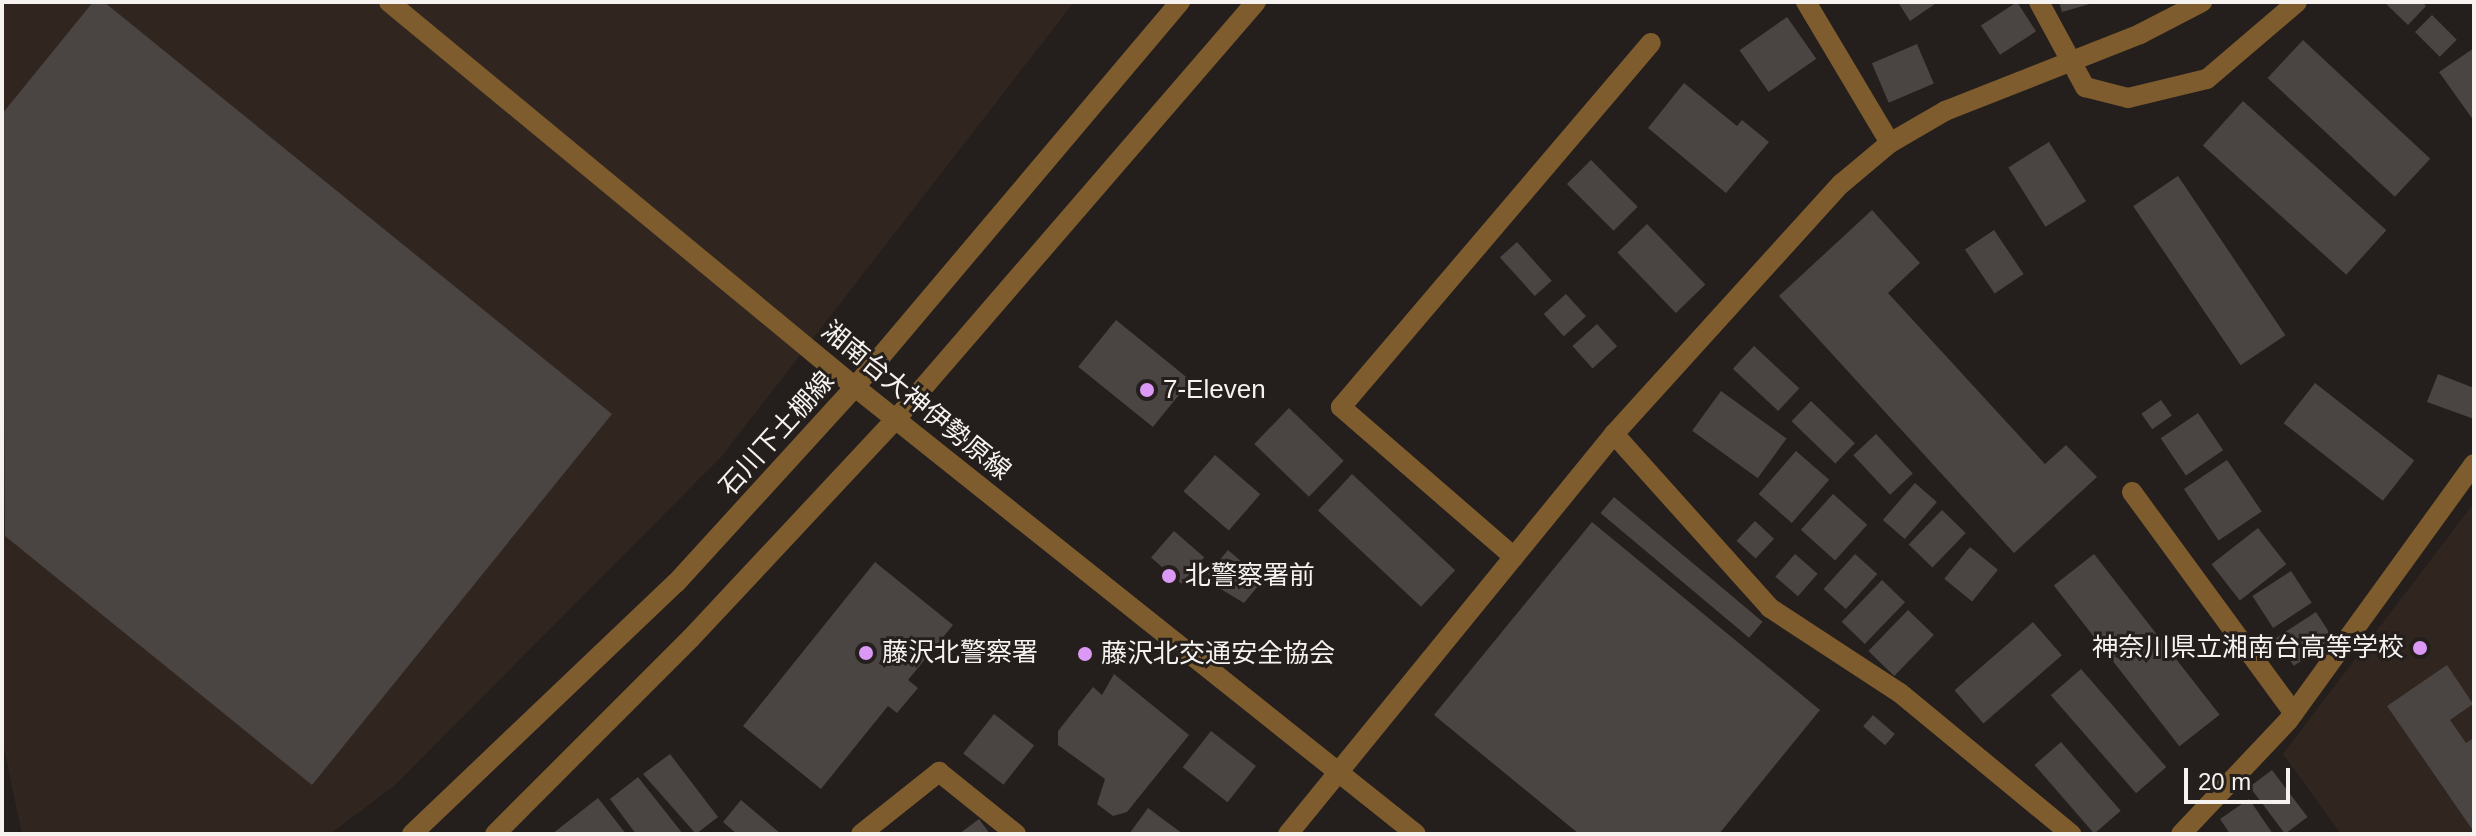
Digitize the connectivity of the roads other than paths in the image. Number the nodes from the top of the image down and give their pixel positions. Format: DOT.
graph roads {
  1 [pos="389,2"];
  2 [pos="1180,2"];
  3 [pos="1256,2"];
  4 [pos="1806,2"];
  5 [pos="2039,2"];
  6 [pos="2202,2"];
  7 [pos="2297,2"];
  8 [pos="1651,43"];
  9 [pos="2067,63"];
  10 [pos="1890,143"];
  11 [pos="855,387"];
  12 [pos="896,419"];
  13 [pos="1614,434"];
  14 [pos="2474,464"];
  15 [pos="2132,492"];
  16 [pos="1514,557"];
  17 [pos="2294,713"];
  18 [pos="1337,770"];
  19 [pos="498,833"];
  20 [pos="412,834"];
  21 [pos="861,834"];
  22 [pos="1016,834"];
  23 [pos="1288,834"];
  24 [pos="1416,834"];
  25 [pos="2071,834"];
  26 [pos="2181,834"];
  1 -- 11 [label="street, 湘南台大神伊勢原線"];
  2 -- 11 [label="street, 石川下土棚線"];
  3 -- 12 [label="street"];
  4 -- 10 [label="street"];
  5 -- 9 [label="street"];
  6 -- 9 [label="street"];
  7 -- 9 [label="street"];
  8 -- 16 [label="street"];
  9 -- 10 [label="street"];
  10 -- 13 [label="street"];
  11 -- 12 [label="street, 湘南台大神伊勢原線"];
  11 -- 20 [label="street, 石川下土棚線"];
  12 -- 18 [label="street, 湘南台大神伊勢原線"];
  12 -- 19 [label="street"];
  13 -- 16 [label="street"];
  13 -- 25 [label="street"];
  14 -- 17 [label="street"];
  15 -- 17 [label="street"];
  16 -- 18 [label="street"];
  17 -- 26 [label="street"];
  18 -- 23 [label="street"];
  18 -- 24 [label="street, 湘南台大神伊勢原線"];
  21 -- 22 [label="street"];
}
